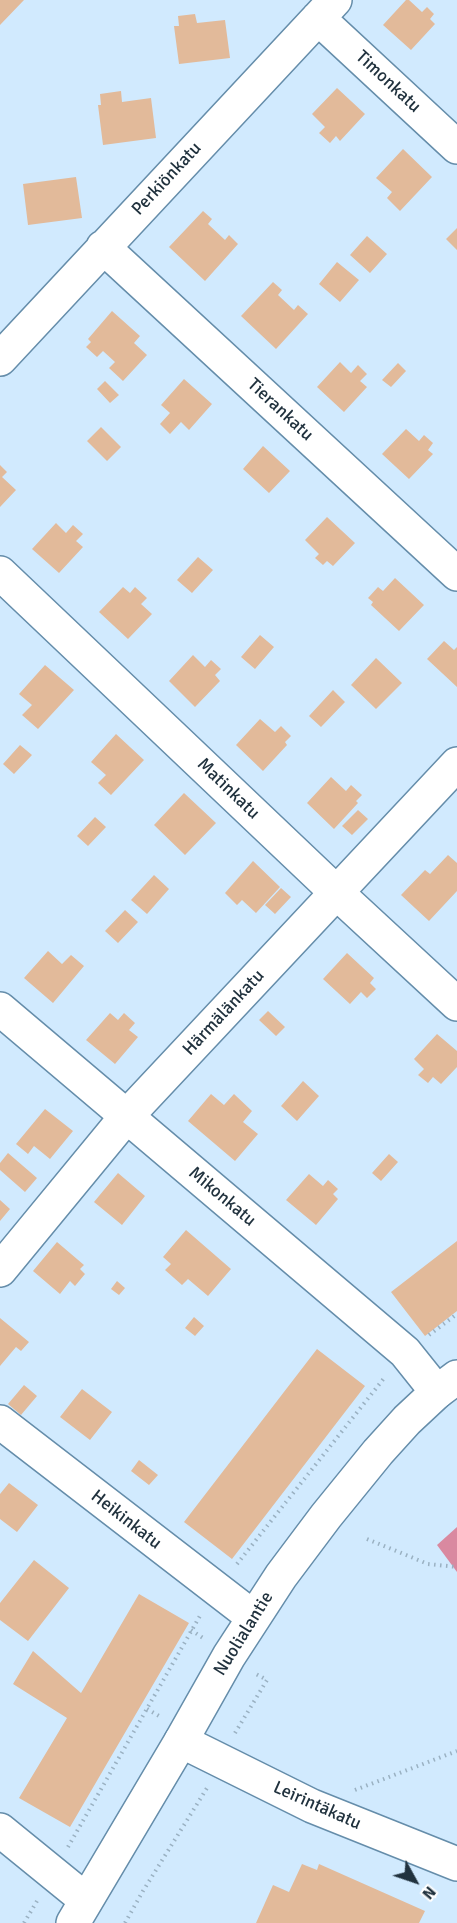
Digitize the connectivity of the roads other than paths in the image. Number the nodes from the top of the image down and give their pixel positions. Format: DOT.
graph roads {
  1 [pos="327,9"];
  2 [pos="457,147"];
  3 [pos="103,247"];
  4 [pos="0,359"];
  5 [pos="0,573"];
  6 [pos="457,574"];
  7 [pos="457,764"];
  8 [pos="337,893"];
  9 [pos="457,1004"];
  10 [pos="0,1009"];
  11 [pos="126,1117"];
  12 [pos="0,1270"];
  13 [pos="447,1384"];
  14 [pos="0,1422"];
  15 [pos="253,1617"];
  16 [pos="171,1729"];
  17 [pos="0,1830"];
  18 [pos="457,1864"];
  19 [pos="80,1912"];
  1 -- 2 [label="street, Timonkatu"];
  1 -- 3 [label="street, Perkiönkatu"];
  3 -- 4 [label="street, Perkiönkatu"];
  3 -- 6 [label="street, Tierankatu"];
  5 -- 8 [label="street, Matinkatu"];
  7 -- 8 [label="street, Härmälänkatu"];
  8 -- 9 [label="street, Matinkatu"];
  8 -- 11 [label="street, Härmälänkatu"];
  10 -- 11 [label="street, Mikonkatu"];
  11 -- 12 [label="street, Härmälänkatu"];
  11 -- 13 [label="street, Mikonkatu"];
  13 -- 15 [label="street, Nuolialantie"];
  14 -- 15 [label="street, Heikinkatu"];
  15 -- 16 [label="street, Nuolialantie"];
  16 -- 18 [label="street, Leirintäkatu"];
  16 -- 19 [label="street, Nuolialantie"];
  17 -- 19 [label="street"];
}
